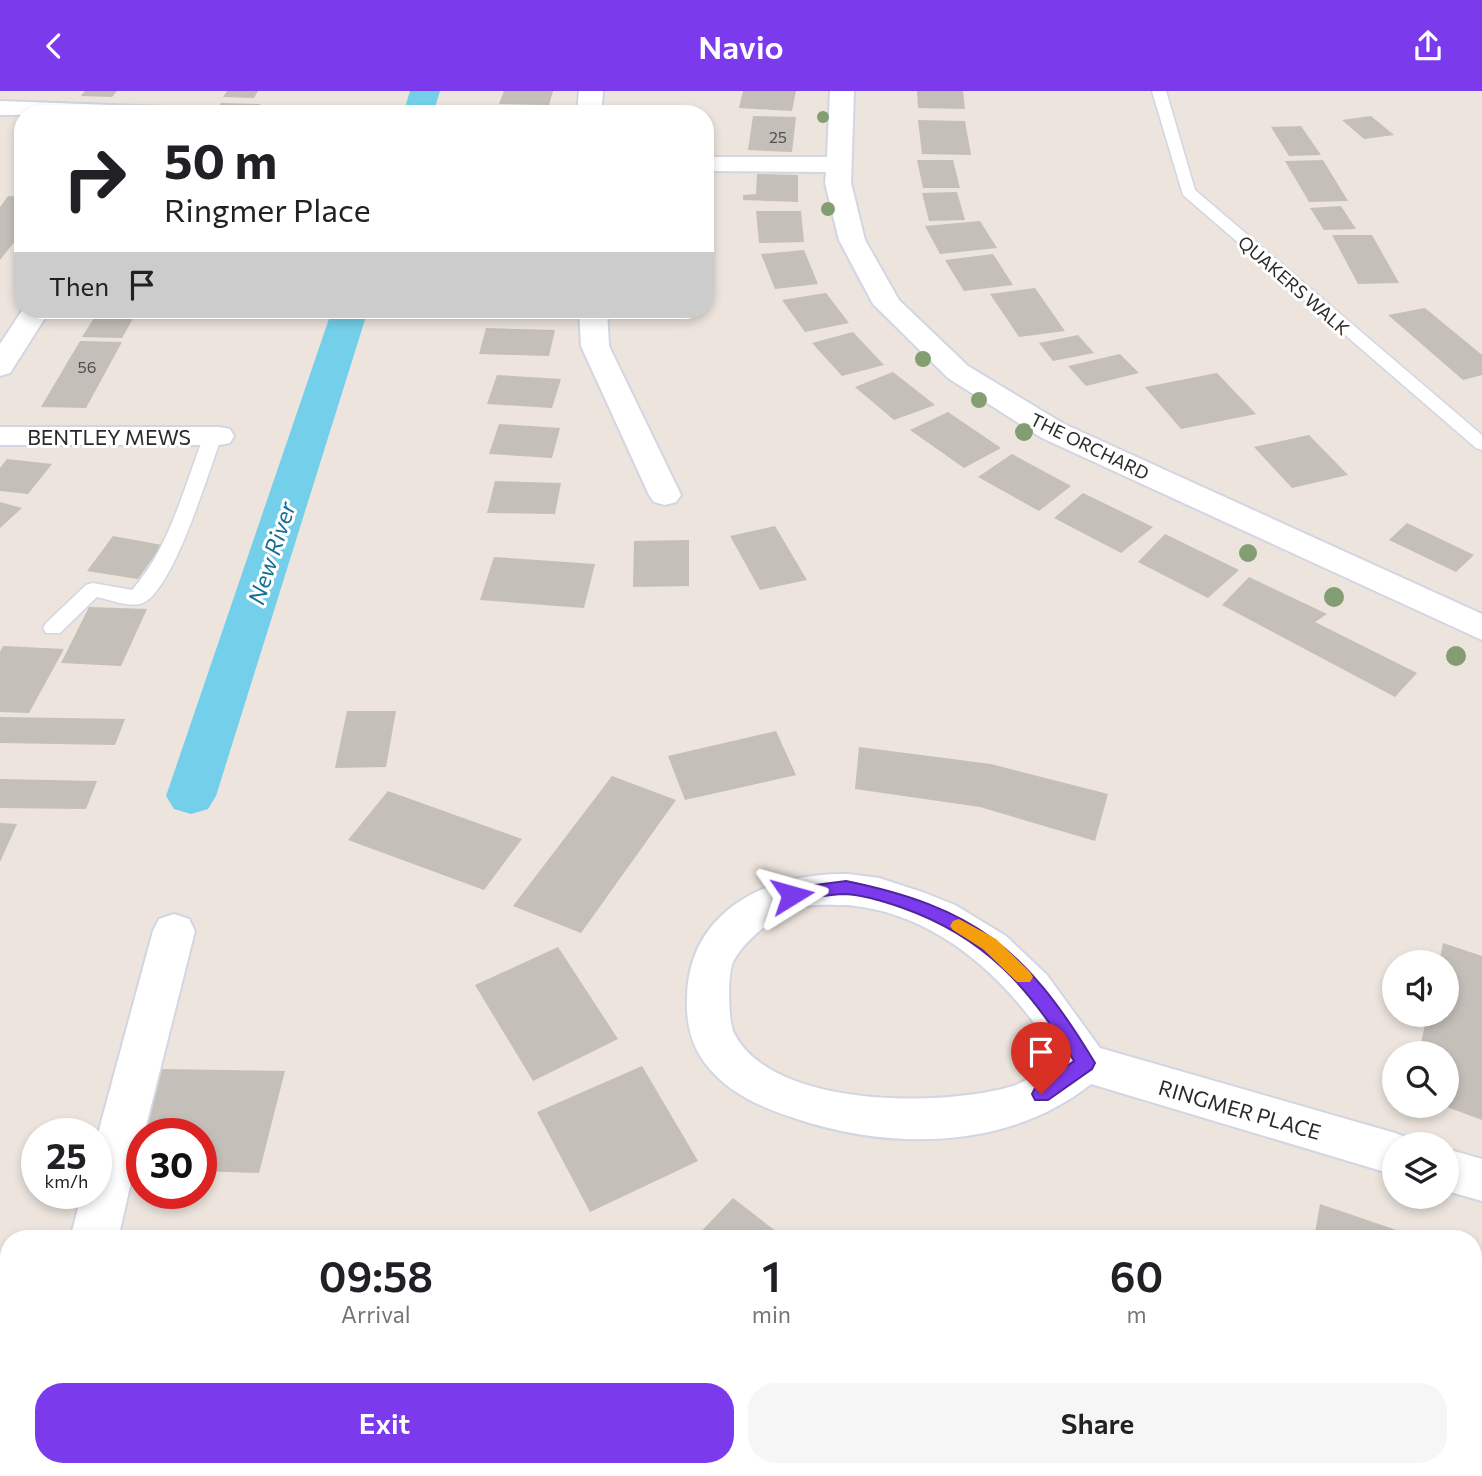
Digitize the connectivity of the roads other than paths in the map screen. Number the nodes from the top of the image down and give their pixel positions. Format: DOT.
graph roads {
  1 [pos="842,91"];
  2 [pos="1159,91"];
  3 [pos="714,164"];
  4 [pos="839,165"];
  5 [pos="30,319"];
  6 [pos="594,319"];
  7 [pos="0,367"];
  8 [pos="0,436"];
  9 [pos="216,436"];
  10 [pos="1482,444"];
  11 [pos="664,495"];
  12 [pos="53,628"];
  13 [pos="1482,628"];
  14 [pos="174,931"];
  15 [pos="1085,1063"];
  16 [pos="1382,1150"];
  17 [pos="1459,1173"];
  18 [pos="1482,1180"];
  19 [pos="96,1230"];
  1 -- 4 [label="street, THE ORCHARD"];
  2 -- 10 [label="lane, QUAKERS WALK"];
  3 -- 4 [label="street"];
  4 -- 13 [label="street, THE ORCHARD"];
  5 -- 7 [label="street"];
  6 -- 11 [label="street"];
  8 -- 9 [label="street, BENTLEY MEWS"];
  9 -- 12 [label="lane"];
  14 -- 19 [label="street"];
  15 -- 15 [label="street"];
  15 -- 16 [label="street, RINGMER PLACE"];
  17 -- 18 [label="street"];
}
